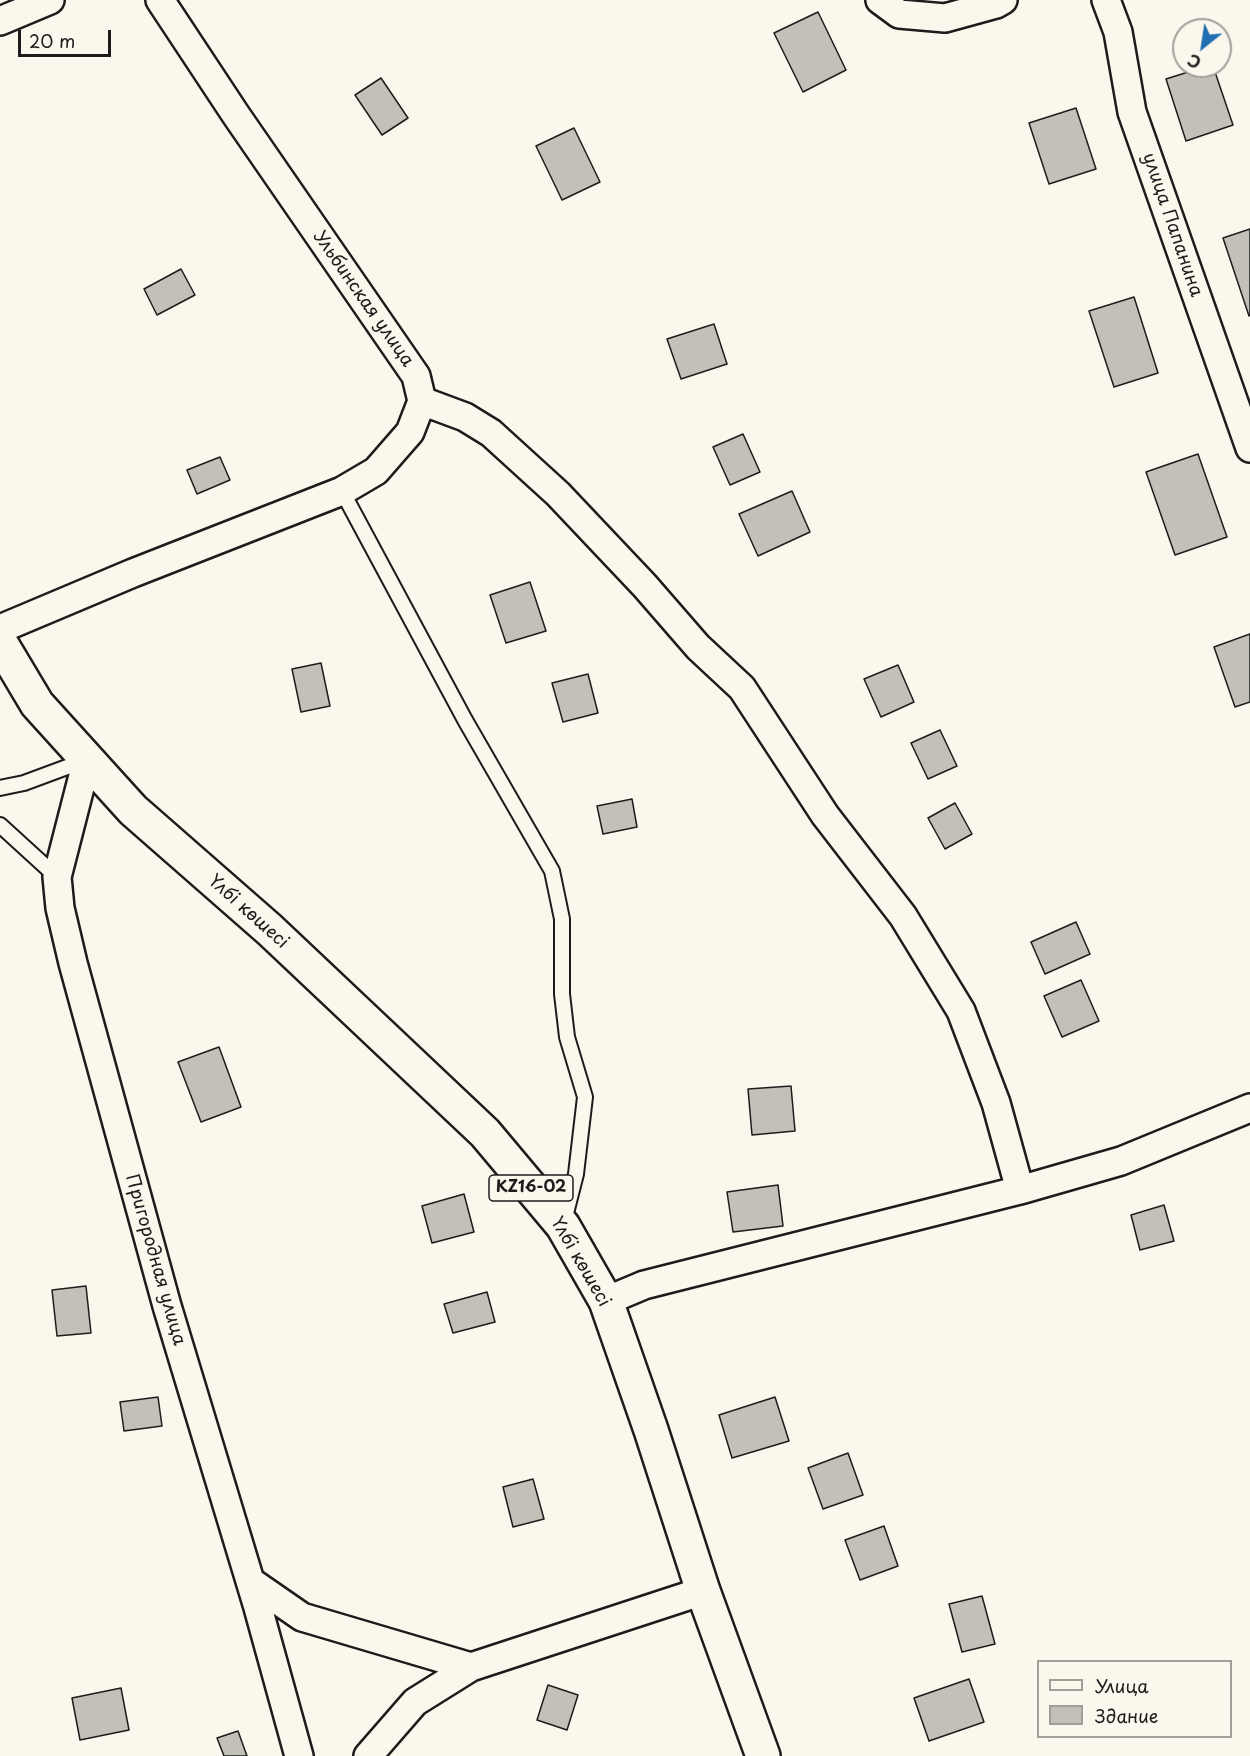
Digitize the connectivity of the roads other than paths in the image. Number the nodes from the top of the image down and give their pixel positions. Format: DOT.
graph roads {
  1 [pos="50,0"];
  2 [pos="160,0"];
  3 [pos="880,0"];
  4 [pos="1004,0"];
  5 [pos="1106,0"];
  6 [pos="0,21"];
  7 [pos="422,401"];
  8 [pos="1250,448"];
  9 [pos="342,491"];
  10 [pos="0,629"];
  11 [pos="0,642"];
  12 [pos="87,760"];
  13 [pos="0,788"];
  14 [pos="0,825"];
  15 [pos="57,877"];
  16 [pos="1250,1108"];
  17 [pos="1020,1190"];
  18 [pos="563,1226"];
  19 [pos="606,1301"];
  20 [pos="250,1581"];
  21 [pos="703,1591"];
  22 [pos="471,1667"];
  23 [pos="299,1756"];
  24 [pos="368,1756"];
  25 [pos="763,1756"];
  1 -- 6 [label="street"];
  2 -- 7 [label="street, Ульбинская улица"];
  3 -- 4 [label="street"];
  5 -- 8 [label="street, улица Папанина"];
  7 -- 9 [label="street"];
  7 -- 17 [label="street"];
  9 -- 10 [label="street"];
  9 -- 18 [label="lane"];
  11 -- 12 [label="main road, KZ16-02"];
  12 -- 13 [label="lane"];
  12 -- 15 [label="street, Пригородная улица"];
  12 -- 18 [label="main road, Үлбі көшесі / KZ16-02"];
  14 -- 15 [label="lane"];
  15 -- 20 [label="street, Пригородная улица"];
  16 -- 17 [label="street"];
  17 -- 19 [label="street"];
  18 -- 19 [label="main road, Үлбі көшесі / KZ16-02"];
  19 -- 21 [label="main road, Үлбі көшесі / KZ16-02"];
  20 -- 22 [label="street"];
  20 -- 23 [label="street, Пригородная улица"];
  21 -- 22 [label="street"];
  21 -- 25 [label="main road, Үлбі көшесі / KZ16-02"];
  22 -- 24 [label="street"];
}
